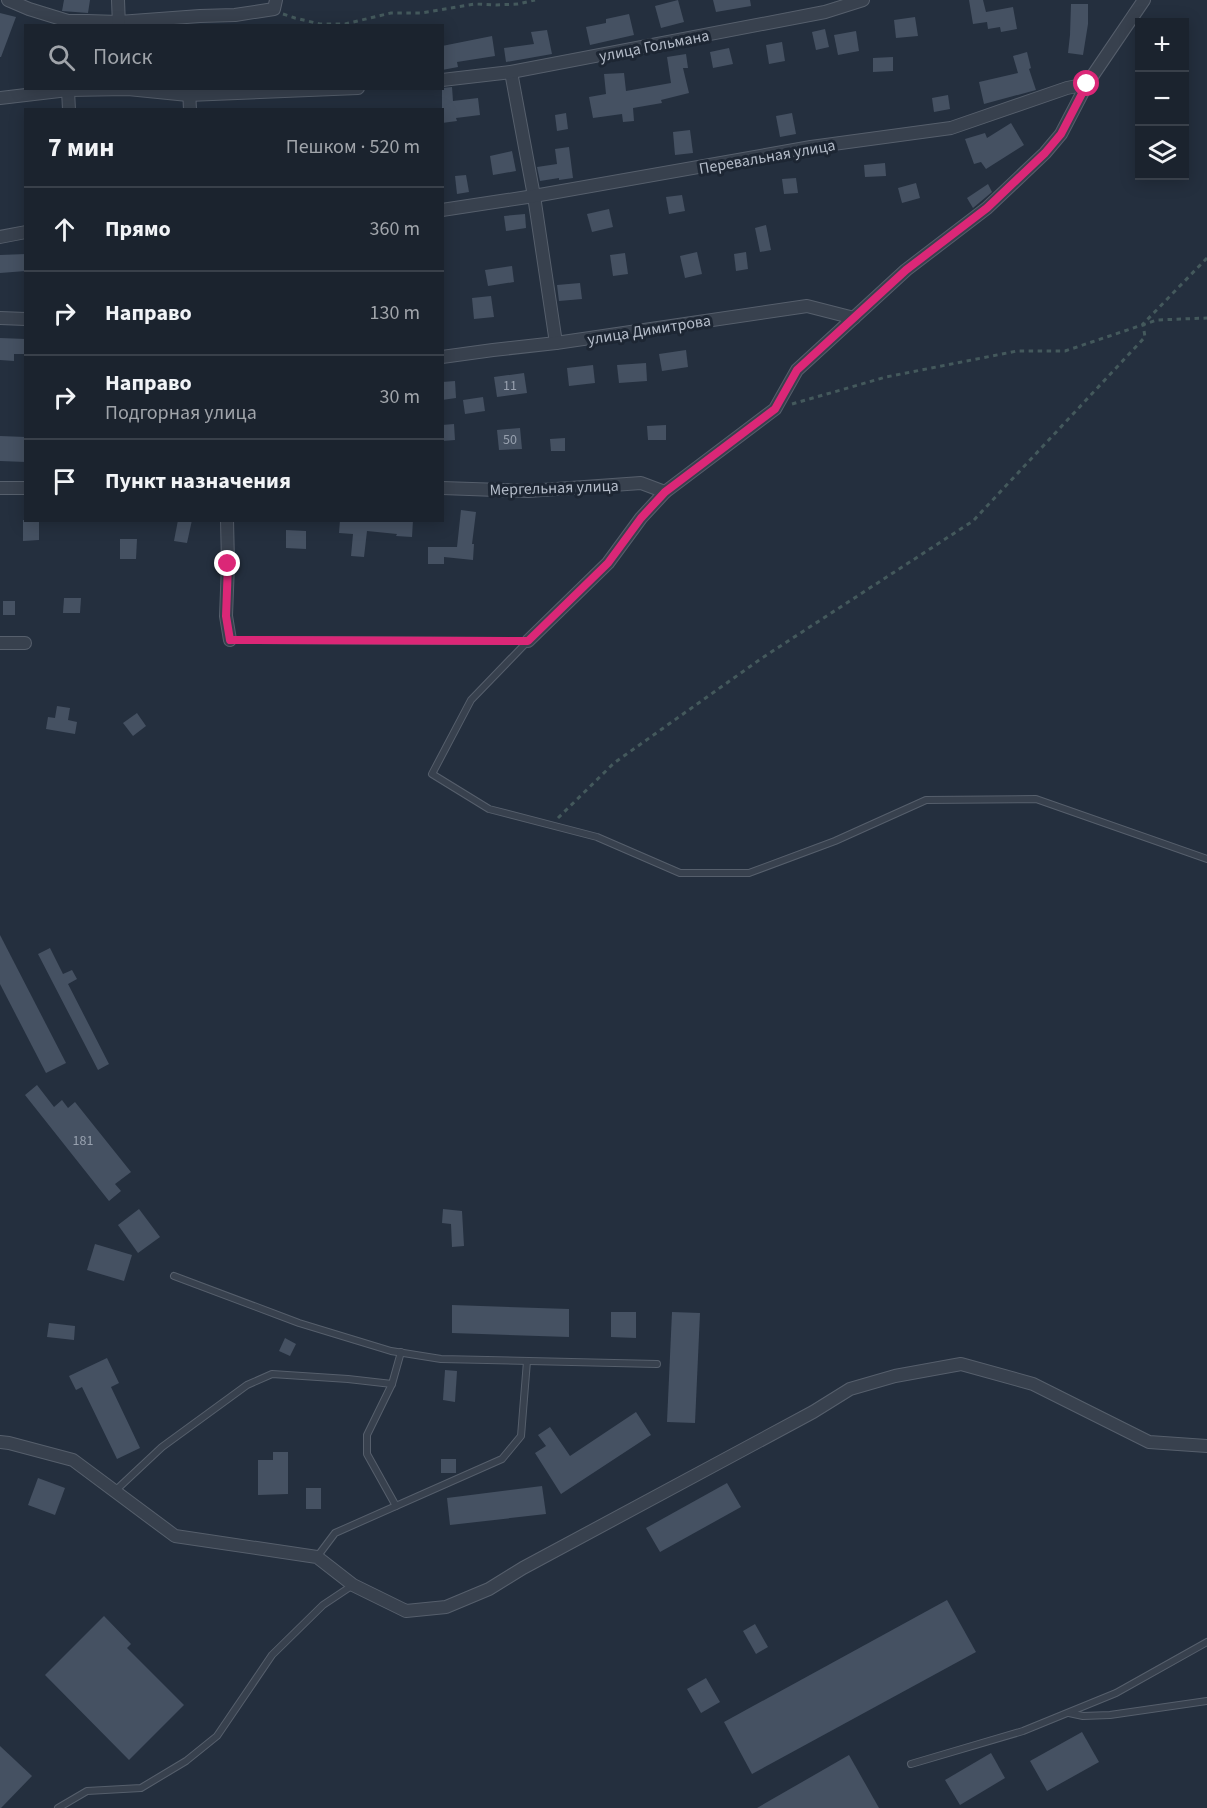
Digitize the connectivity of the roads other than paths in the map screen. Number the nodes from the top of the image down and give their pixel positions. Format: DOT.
graph roads {
  1 [pos="8,0"];
  2 [pos="118,0"];
  3 [pos="862,0"];
  4 [pos="1144,0"];
  5 [pos="275,5"];
  6 [pos="826,6"];
  7 [pos="200,21"];
  8 [pos="86,23"];
  9 [pos="119,24"];
  10 [pos="512,72"];
  11 [pos="444,80"];
  12 [pos="1087,84"];
  13 [pos="68,90"];
  14 [pos="158,90"];
  15 [pos="274,90"];
  16 [pos="37,91"];
  17 [pos="189,92"];
  18 [pos="0,98"];
  19 [pos="69,108"];
  20 [pos="190,108"];
  21 [pos="534,196"];
  22 [pos="444,210"];
  23 [pos="24,232"];
  24 [pos="0,237"];
  25 [pos="0,318"];
  26 [pos="854,318"];
  27 [pos="24,319"];
  28 [pos="556,343"];
  29 [pos="444,357"];
  30 [pos="0,488"];
  31 [pos="24,488"];
  32 [pos="444,488"];
  33 [pos="665,492"];
  34 [pos="227,522"];
  35 [pos="230,640"];
  36 [pos="528,641"];
  37 [pos="0,642"];
  38 [pos="25,643"];
  39 [pos="1207,859"];
  40 [pos="174,1276"];
  41 [pos="401,1352"];
  42 [pos="527,1361"];
  43 [pos="657,1364"];
  44 [pos="392,1384"];
  45 [pos="0,1442"];
  46 [pos="1207,1446"];
  47 [pos="114,1491"];
  48 [pos="396,1506"];
  49 [pos="317,1557"];
  50 [pos="353,1585"];
  51 [pos="1207,1642"];
  52 [pos="1207,1701"];
  53 [pos="1069,1713"];
  54 [pos="911,1764"];
  55 [pos="58,1808"];
  1 -- 8 [label="street"];
  2 -- 9 [label="street"];
  3 -- 6 [label="street, улица Гольмана"];
  4 -- 12 [label="street"];
  5 -- 7 [label="street"];
  6 -- 10 [label="street, улица Гольмана"];
  7 -- 9 [label="street"];
  8 -- 9 [label="street"];
  10 -- 11 [label="street, улица Гольмана"];
  10 -- 21 [label="street"];
  12 -- 21 [label="street, Перевальная улица"];
  12 -- 26 [label="street"];
  13 -- 16 [label="street"];
  13 -- 19 [label="street"];
  14 -- 17 [label="street"];
  15 -- 17 [label="street"];
  16 -- 18 [label="street"];
  17 -- 20 [label="street"];
  21 -- 22 [label="street, Перевальная улица"];
  21 -- 28 [label="street"];
  23 -- 24 [label="street"];
  25 -- 27 [label="street"];
  26 -- 28 [label="street, улица Димитрова"];
  26 -- 33 [label="street"];
  28 -- 29 [label="street, улица Димитрова"];
  30 -- 31 [label="street"];
  32 -- 33 [label="street, Мергельная улица"];
  33 -- 36 [label="street"];
  34 -- 35 [label="street"];
  35 -- 36 [label="lane"];
  36 -- 39 [label="lane"];
  37 -- 38 [label="street"];
  40 -- 41 [label="lane"];
  41 -- 42 [label="lane"];
  41 -- 44 [label="lane"];
  42 -- 43 [label="lane"];
  42 -- 48 [label="lane"];
  44 -- 47 [label="lane"];
  44 -- 48 [label="lane"];
  45 -- 47 [label="street"];
  46 -- 50 [label="street"];
  47 -- 49 [label="street"];
  48 -- 49 [label="lane"];
  49 -- 50 [label="street"];
  50 -- 55 [label="lane"];
  51 -- 53 [label="lane"];
  52 -- 53 [label="lane"];
  53 -- 54 [label="lane"];
}
